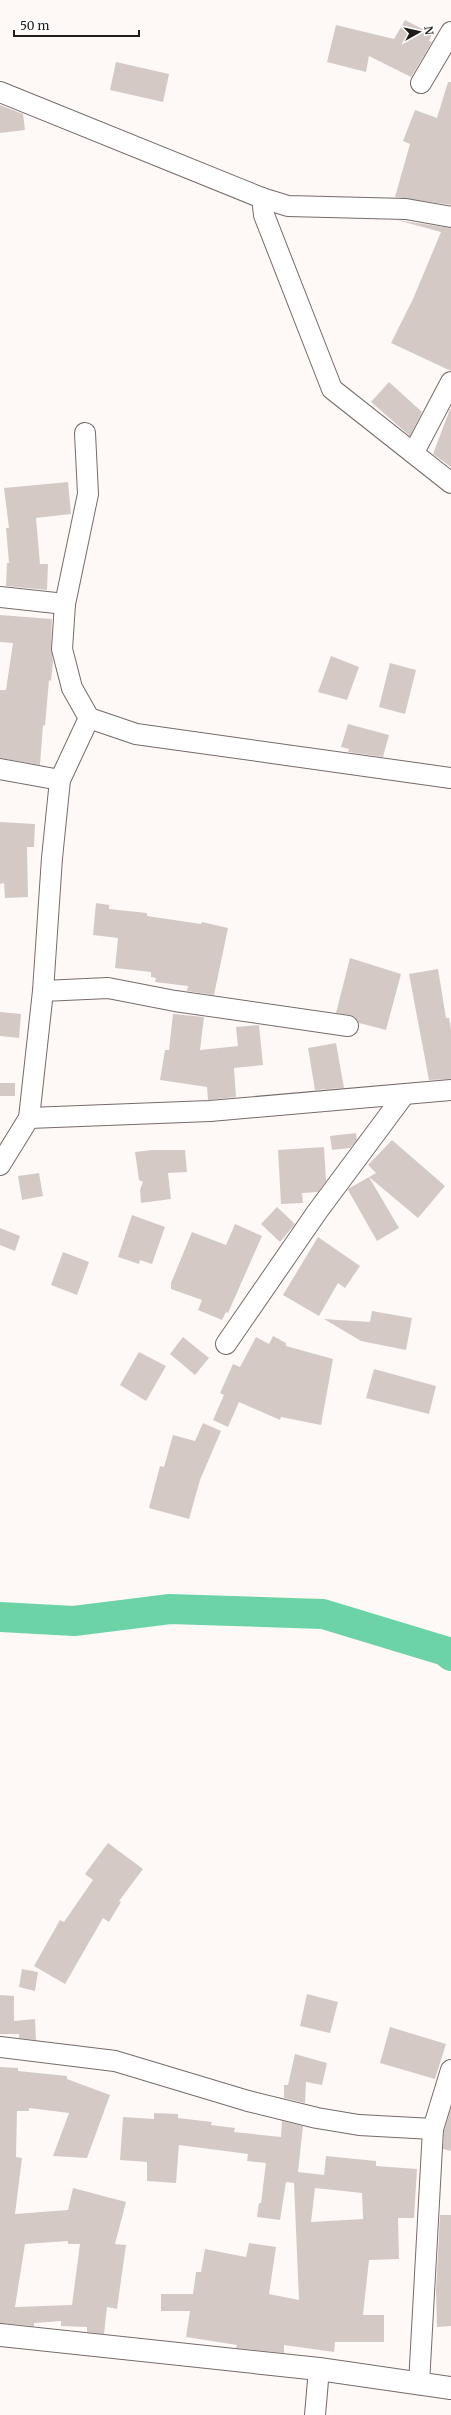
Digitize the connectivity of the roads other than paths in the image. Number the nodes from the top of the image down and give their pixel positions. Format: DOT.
graph roads {
  1 [pos="451,32"];
  2 [pos="421,83"];
  3 [pos="0,92"];
  4 [pos="262,198"];
  5 [pos="451,217"];
  6 [pos="451,382"];
  7 [pos="85,434"];
  8 [pos="414,452"];
  9 [pos="451,484"];
  10 [pos="0,597"];
  11 [pos="65,604"];
  12 [pos="89,718"];
  13 [pos="0,769"];
  14 [pos="451,778"];
  15 [pos="60,780"];
  16 [pos="44,991"];
  17 [pos="348,1026"];
  18 [pos="451,1090"];
  19 [pos="404,1095"];
  20 [pos="29,1118"];
  21 [pos="0,1165"];
  22 [pos="226,1344"];
  23 [pos="0,2047"];
  24 [pos="451,2070"];
  25 [pos="433,2129"];
  26 [pos="0,2335"];
  27 [pos="319,2369"];
  28 [pos="419,2384"];
  29 [pos="451,2388"];
  30 [pos="315,2415"];
  1 -- 2 [label="street"];
  3 -- 4 [label="street"];
  4 -- 5 [label="street"];
  4 -- 8 [label="street"];
  6 -- 8 [label="street"];
  7 -- 11 [label="street"];
  8 -- 9 [label="street"];
  10 -- 11 [label="street"];
  11 -- 12 [label="street"];
  12 -- 14 [label="street"];
  12 -- 15 [label="street"];
  13 -- 15 [label="street"];
  15 -- 16 [label="street"];
  16 -- 17 [label="street"];
  16 -- 20 [label="street"];
  18 -- 19 [label="street"];
  19 -- 20 [label="street"];
  19 -- 22 [label="street"];
  20 -- 21 [label="street"];
  23 -- 25 [label="street"];
  24 -- 25 [label="street"];
  25 -- 28 [label="street"];
  26 -- 27 [label="street"];
  27 -- 28 [label="street"];
  27 -- 30 [label="street"];
  28 -- 29 [label="street"];
}
